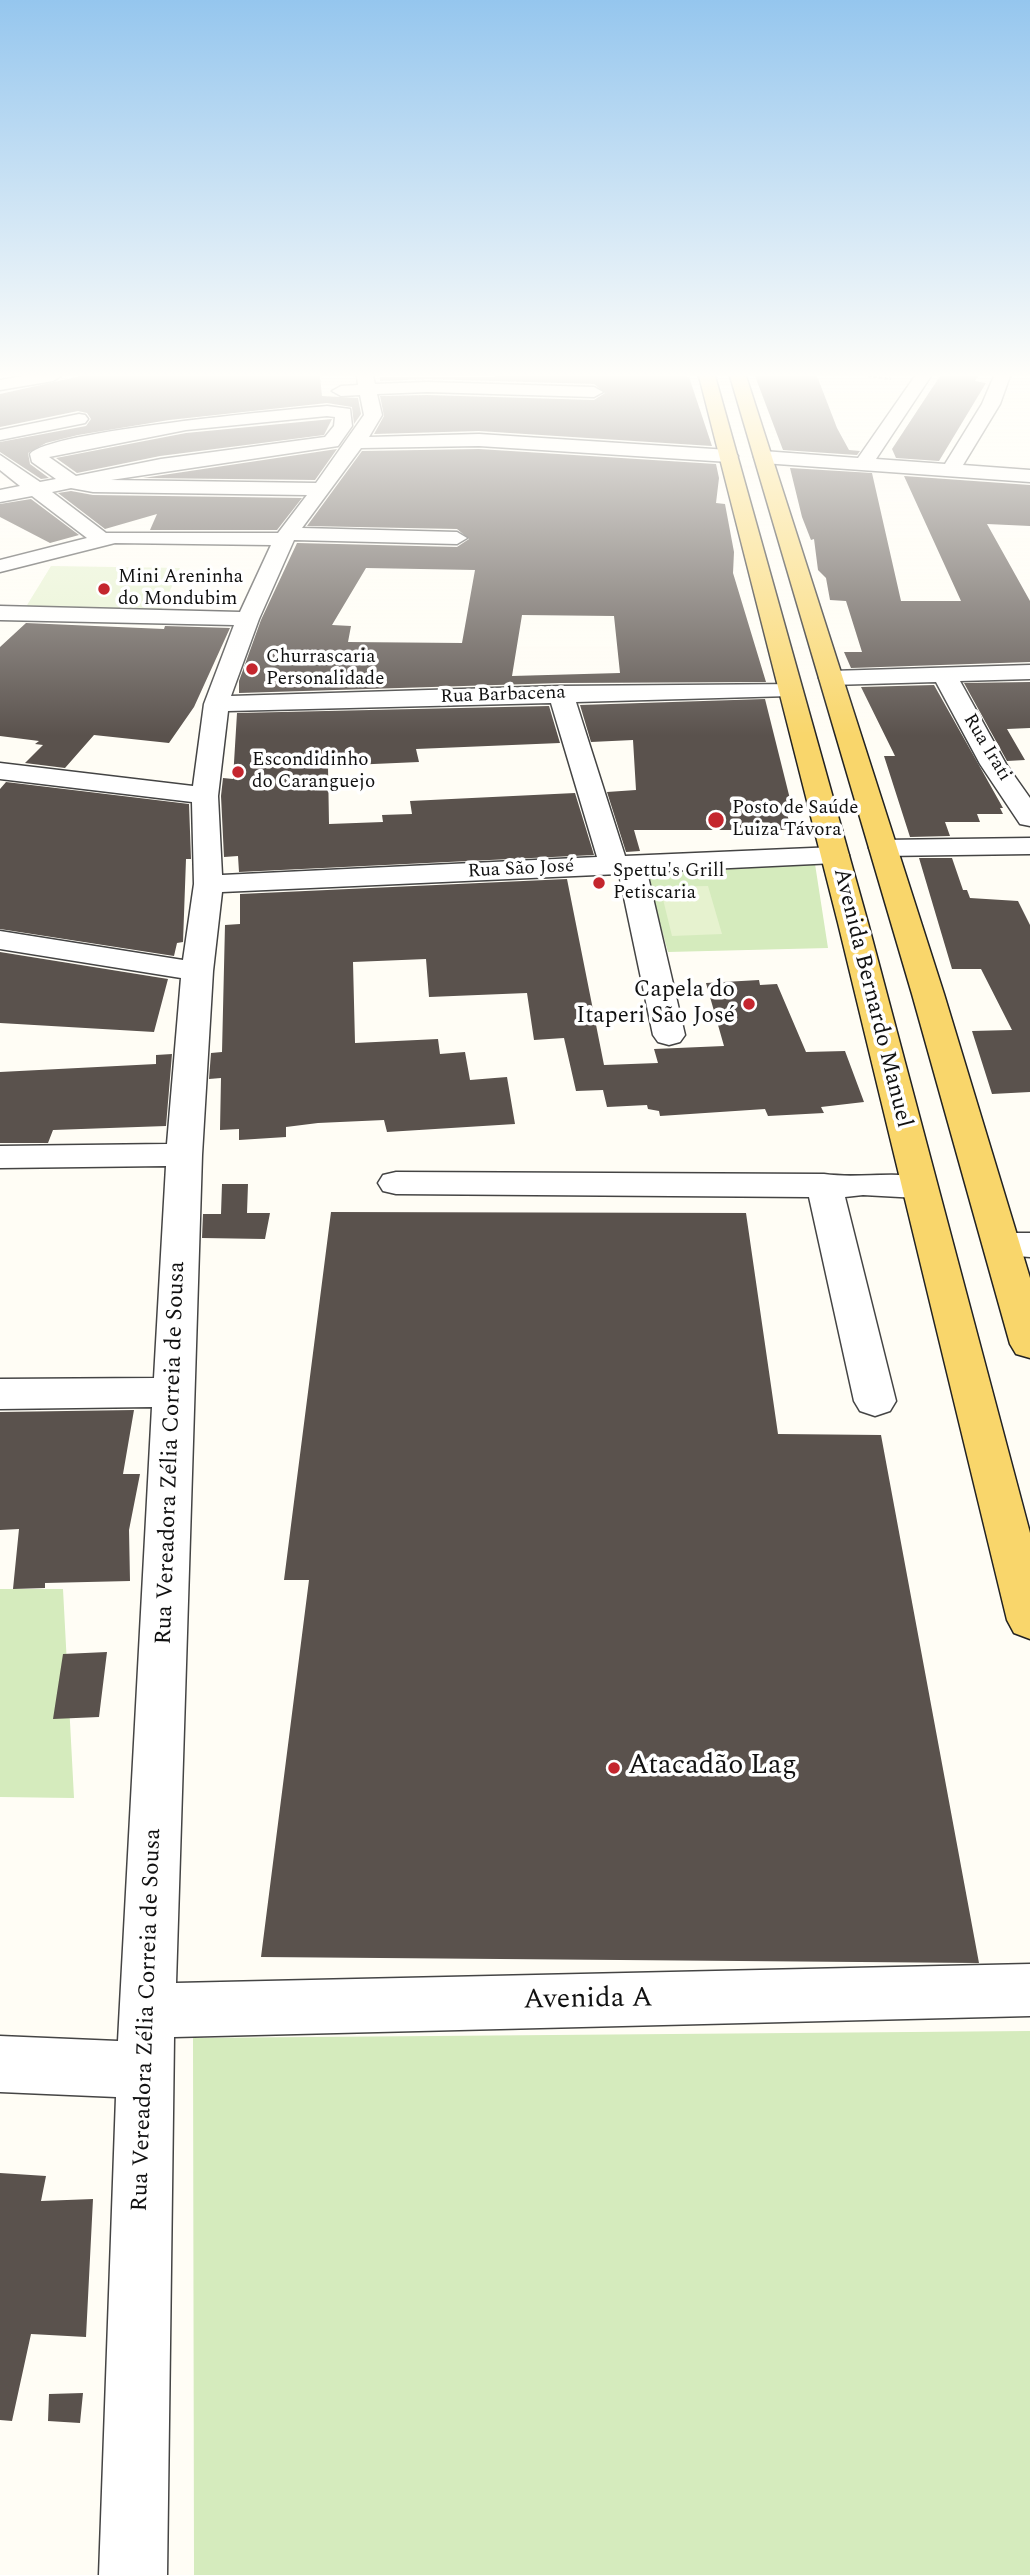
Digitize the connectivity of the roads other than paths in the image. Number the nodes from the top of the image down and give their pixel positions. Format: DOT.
graph roads {
  1 [pos="46,496"];
  2 [pos="83,496"];
  3 [pos="314,496"];
  4 [pos="739,496"];
  5 [pos="775,496"];
  6 [pos="747,525"];
  7 [pos="785,526"];
  8 [pos="128,536"];
  9 [pos="286,537"];
  10 [pos="457,538"];
  11 [pos="101,539"];
  12 [pos="0,566"];
  13 [pos="0,613"];
  14 [pos="30,614"];
  15 [pos="248,619"];
  16 [pos="0,639"];
  17 [pos="1030,672"];
  18 [pos="945,676"];
  19 [pos="831,678"];
  20 [pos="790,689"];
  21 [pos="561,693"];
  22 [pos="216,704"];
  23 [pos="0,771"];
  24 [pos="205,796"];
  25 [pos="1030,818"];
  26 [pos="1030,846"];
  27 [pos="883,848"];
  28 [pos="835,855"];
  29 [pos="623,865"];
  30 [pos="208,884"];
  31 [pos="0,940"];
  32 [pos="197,971"];
  33 [pos="870,994"];
  34 [pos="928,995"];
  35 [pos="937,1026"];
  36 [pos="879,1027"];
  37 [pos="669,1035"];
  38 [pos="184,1155"];
  39 [pos="0,1157"];
  40 [pos="396,1183"];
  41 [pos="850,1186"];
  42 [pos="918,1187"];
  43 [pos="1016,1245"];
  44 [pos="1030,1344"];
  45 [pos="175,1392"];
  46 [pos="0,1394"];
  47 [pos="875,1401"];
  48 [pos="1030,1620"];
  49 [pos="1030,1990"];
  50 [pos="147,2011"];
  51 [pos="0,2064"];
  52 [pos="145,2070"];
  53 [pos="133,2575"];
  1 -- 11 [label="street"];
  2 -- 8 [label="street"];
  3 -- 9 [label="street, Rua Vereadora Zélia Correia de Sousa"];
  4 -- 6 [label="main road, Avenida Bernardo Manuel"];
  5 -- 7 [label="main road, Avenida Bernardo Manuel"];
  6 -- 7 [label="main road"];
  6 -- 20 [label="main road, Avenida Bernardo Manuel"];
  7 -- 19 [label="main road, Avenida Bernardo Manuel"];
  8 -- 9 [label="street"];
  8 -- 11 [label="street"];
  9 -- 10 [label="street"];
  9 -- 15 [label="street, Rua Vereadora Zélia Correia de Sousa"];
  11 -- 12 [label="street"];
  13 -- 14 [label="street"];
  14 -- 15 [label="street"];
  14 -- 16 [label="street"];
  15 -- 22 [label="street, Rua Vereadora Zélia Correia de Sousa"];
  17 -- 18 [label="street"];
  18 -- 19 [label="street"];
  18 -- 25 [label="street, Rua Irati"];
  19 -- 27 [label="main road, Avenida Bernardo Manuel"];
  20 -- 21 [label="street, Rua Barbacena"];
  20 -- 28 [label="main road, Avenida Bernardo Manuel"];
  21 -- 22 [label="street, Rua Barbacena"];
  21 -- 29 [label="street"];
  22 -- 24 [label="street, Rua Vereadora Zélia Correia de Sousa"];
  23 -- 24 [label="street"];
  24 -- 30 [label="street, Rua Vereadora Zélia Correia de Sousa"];
  26 -- 27 [label="street"];
  27 -- 34 [label="main road, Avenida Bernardo Manuel"];
  28 -- 29 [label="street, Rua São José"];
  28 -- 33 [label="main road, Avenida Bernardo Manuel"];
  29 -- 30 [label="street, Rua São José"];
  29 -- 37 [label="street"];
  30 -- 32 [label="street, Rua Vereadora Zélia Correia de Sousa"];
  31 -- 32 [label="street"];
  32 -- 38 [label="street, Rua Vereadora Zélia Correia de Sousa"];
  33 -- 34 [label="main road"];
  33 -- 36 [label="main road, Avenida Bernardo Manuel"];
  34 -- 35 [label="main road, Avenida Bernardo Manuel"];
  35 -- 36 [label="main road"];
  35 -- 43 [label="main road, Avenida Bernardo Manuel"];
  36 -- 42 [label="main road, Avenida Bernardo Manuel"];
  38 -- 39 [label="street"];
  38 -- 45 [label="street, Rua Vereadora Zélia Correia de Sousa"];
  40 -- 41 [label="street"];
  41 -- 42 [label="street"];
  41 -- 47 [label="street"];
  42 -- 48 [label="main road, Avenida Bernardo Manuel"];
  43 -- 44 [label="main road, Avenida Bernardo Manuel"];
  45 -- 46 [label="street"];
  45 -- 50 [label="street, Rua Vereadora Zélia Correia de Sousa"];
  49 -- 50 [label="street, Avenida A"];
  50 -- 52 [label="street, Rua Vereadora Zélia Correia de Sousa"];
  51 -- 52 [label="street"];
  52 -- 53 [label="street, Rua Vereadora Zélia Correia de Sousa"];
}
